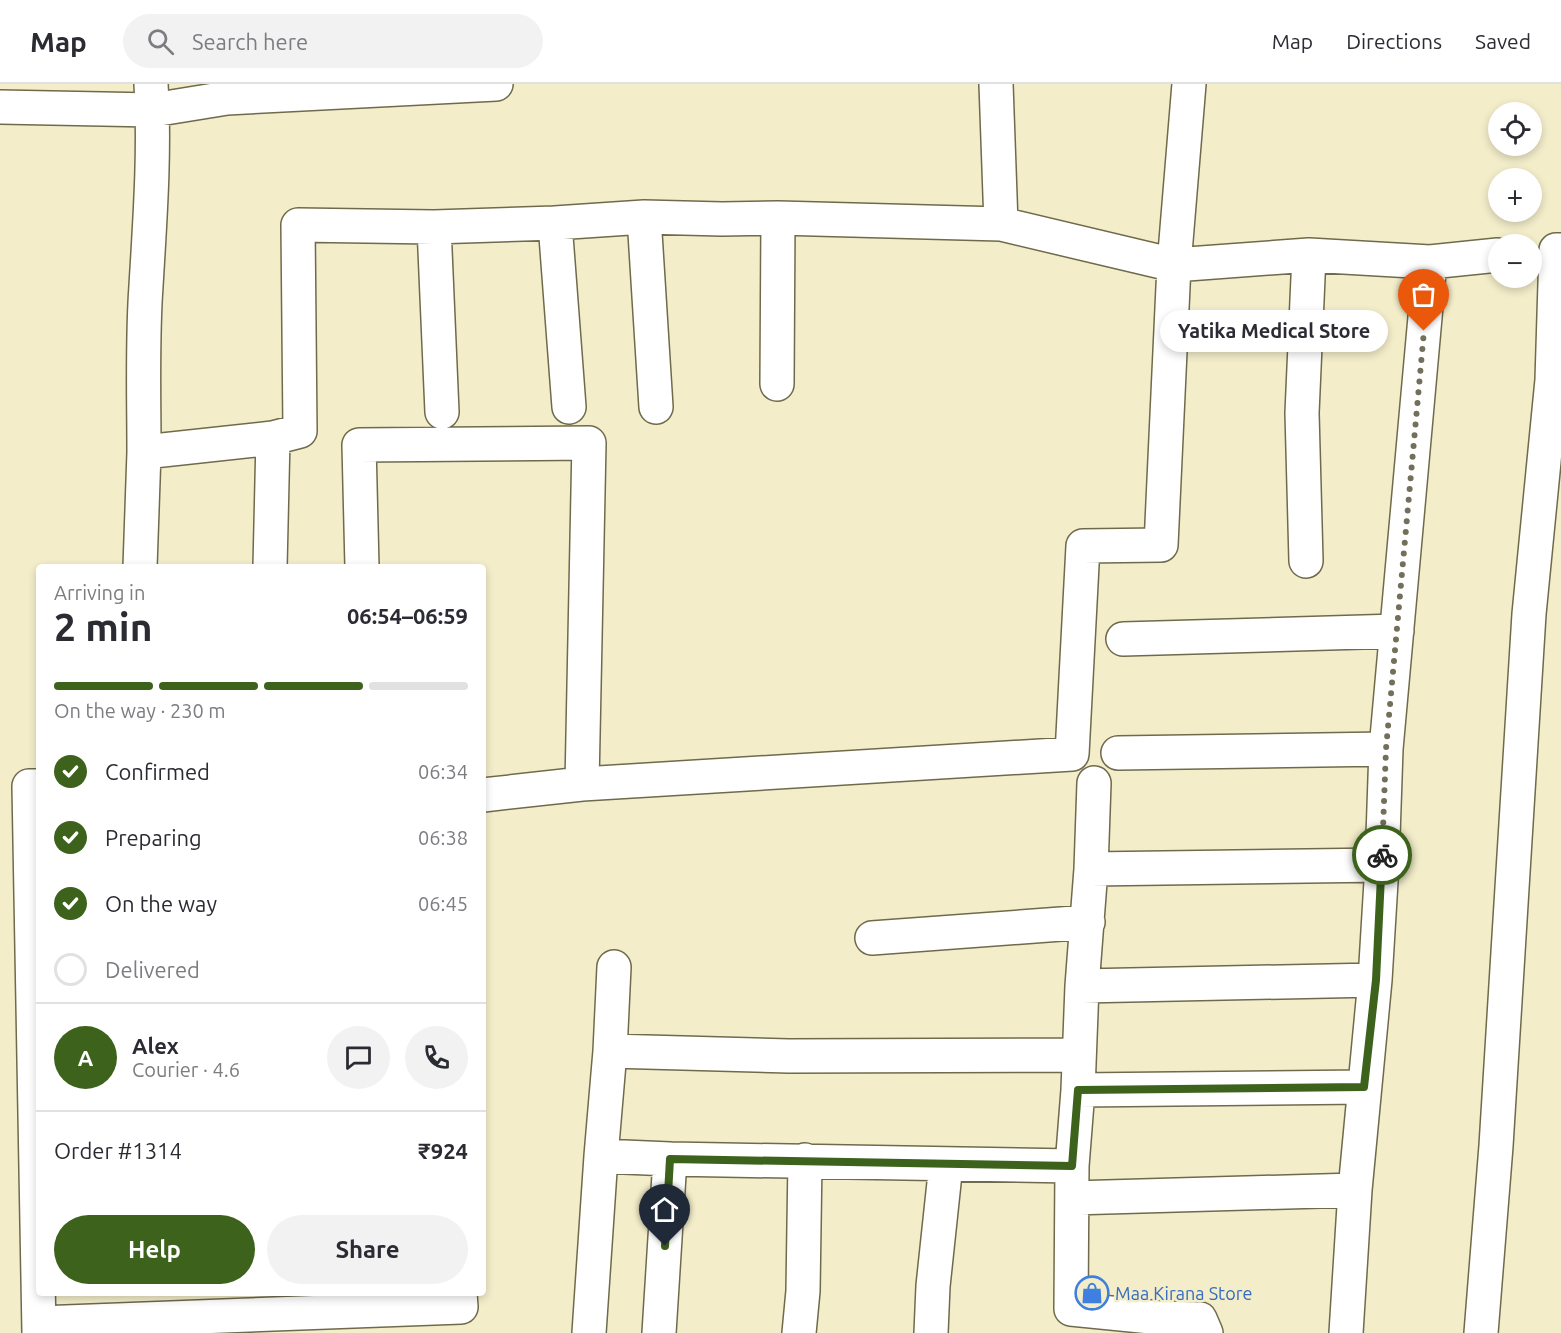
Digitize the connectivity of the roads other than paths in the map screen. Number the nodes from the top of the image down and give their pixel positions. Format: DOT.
graph roads {
  1 [pos="496,84"];
  2 [pos="996,84"];
  3 [pos="1189,84"];
  4 [pos="152,97"];
  5 [pos="0,107"];
  6 [pos="644,217"];
  7 [pos="778,218"];
  8 [pos="555,223"];
  9 [pos="1001,224"];
  10 [pos="434,227"];
  11 [pos="1550,251"];
  12 [pos="1309,255"];
  13 [pos="1488,256"];
  14 [pos="1430,262"];
  15 [pos="1174,265"];
  16 [pos="777,384"];
  17 [pos="570,407"];
  18 [pos="656,407"];
  19 [pos="442,412"];
  20 [pos="273,438"];
  21 [pos="144,452"];
  22 [pos="1306,561"];
  23 [pos="140,564"];
  24 [pos="270,564"];
  25 [pos="362,564"];
  26 [pos="1398,631"];
  27 [pos="1123,639"];
  28 [pos="1386,749"];
  29 [pos="1118,753"];
  30 [pos="582,783"];
  31 [pos="1094,783"];
  32 [pos="36,786"];
  33 [pos="486,795"];
  34 [pos="1382,865"];
  35 [pos="1091,869"];
  36 [pos="35,892"];
  37 [pos="1088,922"];
  38 [pos="872,938"];
  39 [pos="614,967"];
  40 [pos="1376,980"];
  41 [pos="1082,986"];
  42 [pos="36,1001"];
  43 [pos="610,1051"];
  44 [pos="1078,1055"];
  45 [pos="1364,1087"];
  46 [pos="1078,1090"];
  47 [pos="601,1156"];
  48 [pos="670,1159"];
  49 [pos="805,1160"];
  50 [pos="946,1164"];
  51 [pos="1072,1182"];
  52 [pos="1355,1190"];
  53 [pos="39,1296"];
  54 [pos="460,1296"];
  55 [pos="421,1301"];
  56 [pos="1071,1321"];
  57 [pos="39,1328"];
  58 [pos="589,1333"];
  59 [pos="659,1333"];
  60 [pos="800,1333"];
  61 [pos="931,1333"];
  62 [pos="1206,1333"];
  63 [pos="1346,1333"];
  64 [pos="1481,1333"];
  1 -- 4 [label="street"];
  2 -- 9 [label="street"];
  3 -- 15 [label="street"];
  4 -- 5 [label="street"];
  4 -- 21 [label="street"];
  6 -- 7 [label="street"];
  6 -- 8 [label="street"];
  6 -- 18 [label="street"];
  7 -- 9 [label="street"];
  7 -- 16 [label="street"];
  8 -- 10 [label="street"];
  8 -- 17 [label="street"];
  9 -- 15 [label="street"];
  10 -- 19 [label="street"];
  10 -- 20 [label="street"];
  11 -- 64 [label="street"];
  12 -- 14 [label="street"];
  12 -- 15 [label="street"];
  12 -- 22 [label="street"];
  13 -- 14 [label="street"];
  14 -- 26 [label="street"];
  15 -- 30 [label="street"];
  20 -- 21 [label="street"];
  20 -- 24 [label="street"];
  21 -- 23 [label="street"];
  25 -- 30 [label="street"];
  26 -- 27 [label="street"];
  26 -- 28 [label="street"];
  28 -- 29 [label="street"];
  28 -- 34 [label="street"];
  30 -- 33 [label="street"];
  31 -- 35 [label="street"];
  32 -- 36 [label="street"];
  34 -- 35 [label="street"];
  34 -- 40 [label="street"];
  35 -- 37 [label="street"];
  36 -- 42 [label="street"];
  37 -- 38 [label="street"];
  37 -- 41 [label="street"];
  39 -- 43 [label="street"];
  40 -- 41 [label="street"];
  40 -- 45 [label="street"];
  41 -- 44 [label="street"];
  43 -- 44 [label="street"];
  43 -- 47 [label="street"];
  44 -- 46 [label="street"];
  45 -- 46 [label="street"];
  45 -- 52 [label="street"];
  46 -- 51 [label="street"];
  47 -- 48 [label="street"];
  47 -- 58 [label="street"];
  48 -- 49 [label="street"];
  48 -- 59 [label="street"];
  49 -- 50 [label="street"];
  49 -- 60 [label="street"];
  50 -- 51 [label="street"];
  50 -- 61 [label="street"];
  51 -- 52 [label="street"];
  51 -- 56 [label="street"];
  52 -- 63 [label="street"];
  53 -- 57 [label="street"];
  54 -- 55 [label="street"];
  55 -- 57 [label="street"];
  56 -- 62 [label="street"];
}
